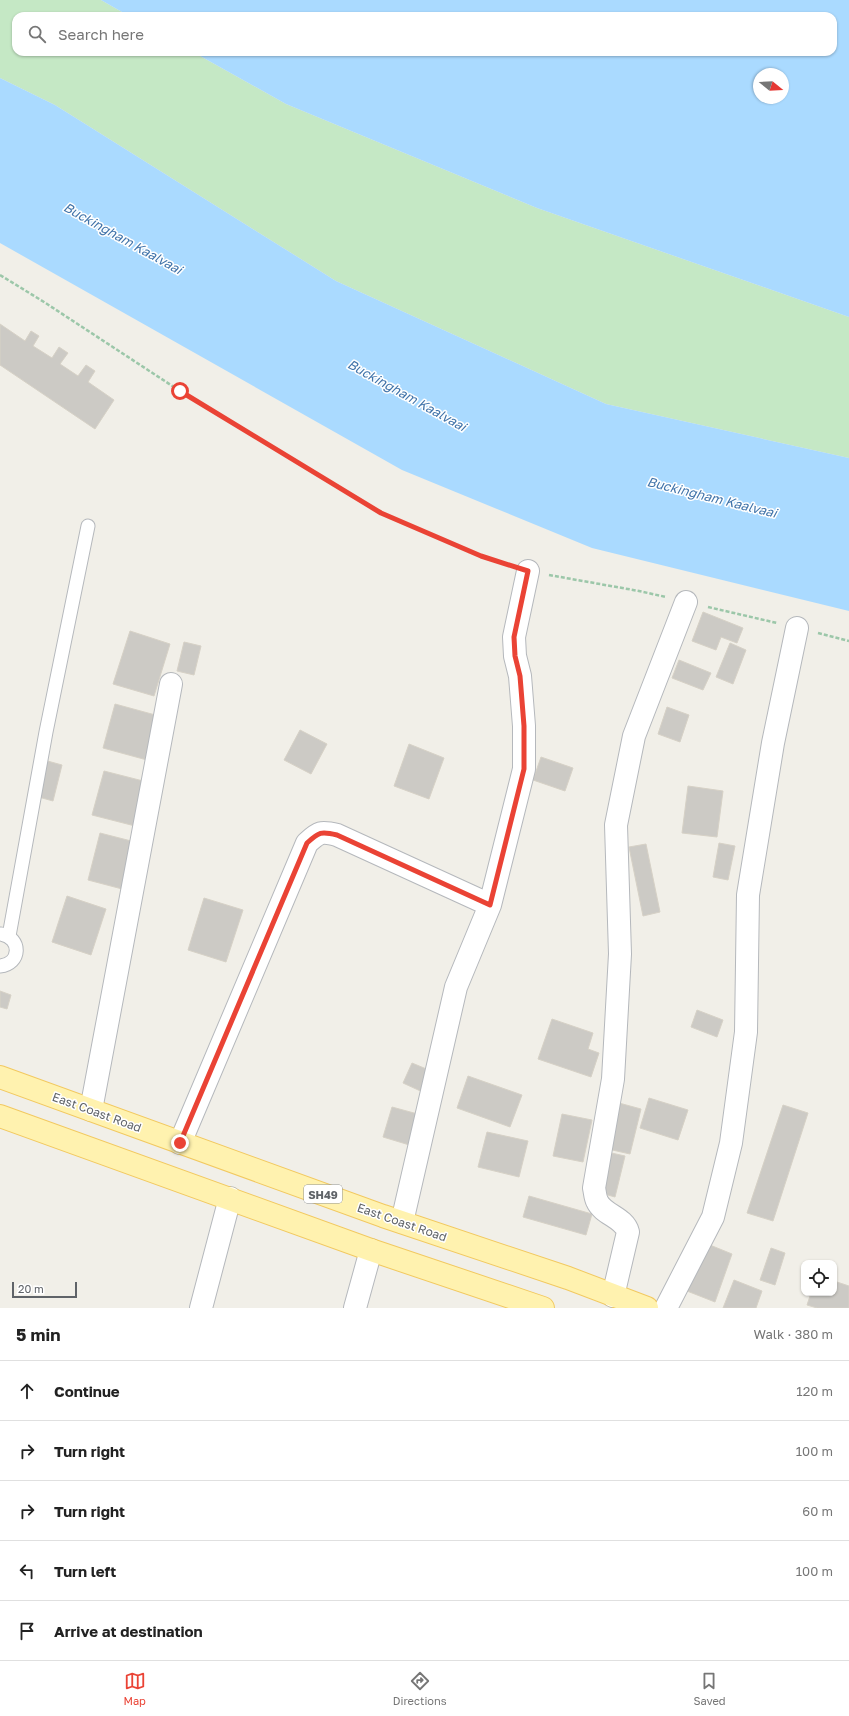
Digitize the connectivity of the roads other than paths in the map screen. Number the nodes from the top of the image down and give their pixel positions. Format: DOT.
graph roads {
  1 [pos="88,526"];
  2 [pos="528,571"];
  3 [pos="686,602"];
  4 [pos="797,628"];
  5 [pos="171,684"];
  6 [pos="490,905"];
  7 [pos="4,935"];
  8 [pos="0,966"];
  9 [pos="0,1077"];
  10 [pos="91,1110"];
  11 [pos="0,1116"];
  12 [pos="180,1143"];
  13 [pos="230,1198"];
  14 [pos="402,1222"];
  15 [pos="371,1250"];
  16 [pos="614,1296"];
  17 [pos="201,1308"];
  18 [pos="355,1308"];
  19 [pos="543,1308"];
  20 [pos="646,1308"];
  21 [pos="666,1308"];
  1 -- 7 [label="lane"];
  2 -- 6 [label="street"];
  3 -- 16 [label="street"];
  4 -- 21 [label="street"];
  5 -- 10 [label="street"];
  6 -- 12 [label="street"];
  6 -- 14 [label="street"];
  7 -- 8 [label="lane"];
  9 -- 10 [label="main road, East Coast Road / SH49"];
  10 -- 12 [label="main road, East Coast Road / SH49"];
  11 -- 13 [label="main road"];
  12 -- 14 [label="main road, East Coast Road / SH49"];
  13 -- 15 [label="main road"];
  13 -- 17 [label="street"];
  14 -- 16 [label="main road, East Coast Road / SH49"];
  15 -- 18 [label="street"];
  15 -- 19 [label="main road"];
  16 -- 20 [label="main road, East Coast Road / SH49"];
}
